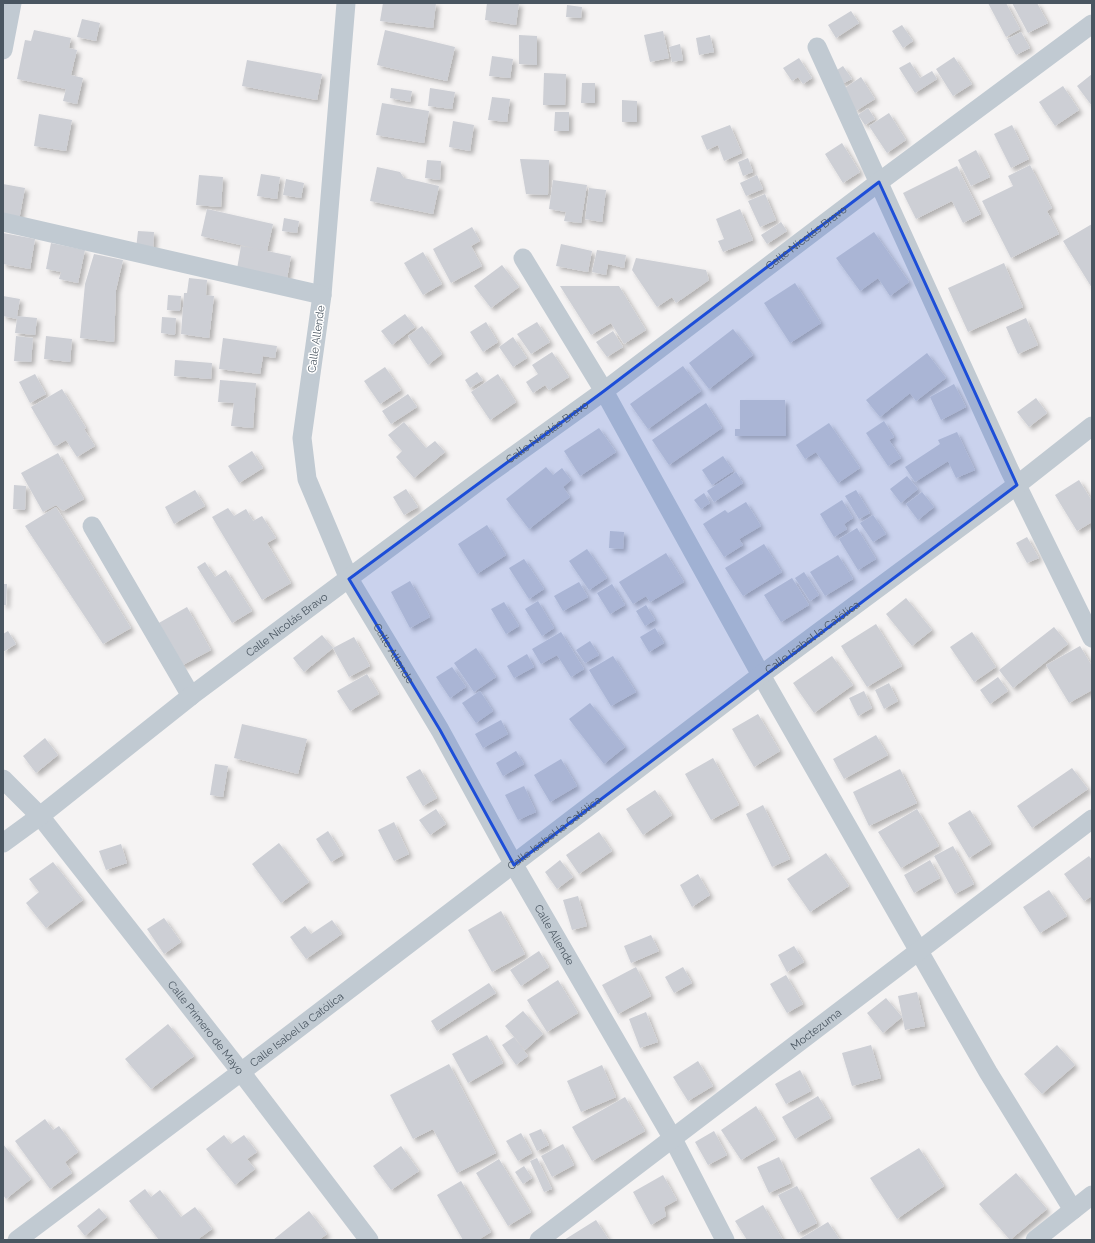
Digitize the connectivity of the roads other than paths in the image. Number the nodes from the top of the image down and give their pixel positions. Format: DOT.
graph roads {
  1 [pos="12,3"];
  2 [pos="346,3"];
  3 [pos="1092,24"];
  4 [pos="817,47"];
  5 [pos="3,50"];
  6 [pos="879,182"];
  7 [pos="3,222"];
  8 [pos="523,258"];
  9 [pos="322,295"];
  10 [pos="604,391"];
  11 [pos="1092,426"];
  12 [pos="1017,485"];
  13 [pos="92,526"];
  14 [pos="350,579"];
  15 [pos="1092,638"];
  16 [pos="761,675"];
  17 [pos="191,696"];
  18 [pos="3,778"];
  19 [pos="40,816"];
  20 [pos="1092,819"];
  21 [pos="3,843"];
  22 [pos="514,865"];
  23 [pos="919,952"];
  24 [pos="241,1072"];
  25 [pos="673,1139"];
  26 [pos="1092,1195"];
  27 [pos="1073,1210"];
  28 [pos="17,1240"];
  29 [pos="369,1240"];
  30 [pos="539,1240"];
  31 [pos="726,1240"];
  32 [pos="1035,1240"];
  1 -- 5 [label="street"];
  2 -- 9 [label="street, Calle Allende"];
  3 -- 6 [label="street, Calle Nicolás Bravo"];
  4 -- 6 [label="street"];
  6 -- 10 [label="street, Calle Nicolás Bravo"];
  6 -- 12 [label="street"];
  7 -- 9 [label="street"];
  8 -- 10 [label="street"];
  9 -- 14 [label="street, Calle Allende"];
  10 -- 14 [label="street, Calle Nicolás Bravo"];
  10 -- 16 [label="street"];
  11 -- 12 [label="street, Calle Isabel la Católica"];
  12 -- 15 [label="street"];
  12 -- 16 [label="street, Calle Isabel la Católica"];
  13 -- 17 [label="street"];
  14 -- 17 [label="street, Calle Nicolás Bravo"];
  14 -- 22 [label="street, Calle Allende"];
  16 -- 22 [label="street, Calle Isabel la Católica"];
  16 -- 23 [label="street"];
  17 -- 19 [label="street, Calle Nicolás Bravo"];
  18 -- 19 [label="street, Calle Primero de Mayo"];
  19 -- 21 [label="street, Calle Nicolás Bravo"];
  19 -- 24 [label="street, Calle Primero de Mayo"];
  20 -- 23 [label="street, Moctezuma"];
  22 -- 24 [label="street, Calle Isabel la Católica"];
  22 -- 25 [label="street, Calle Allende"];
  23 -- 25 [label="street, Moctezuma"];
  23 -- 27 [label="street"];
  24 -- 28 [label="street, Calle Isabel la Católica"];
  24 -- 29 [label="street, Calle Primero de Mayo"];
  25 -- 30 [label="street, Moctezuma"];
  25 -- 31 [label="street, Calle Allende"];
  26 -- 27 [label="street"];
  27 -- 32 [label="street"];
}
